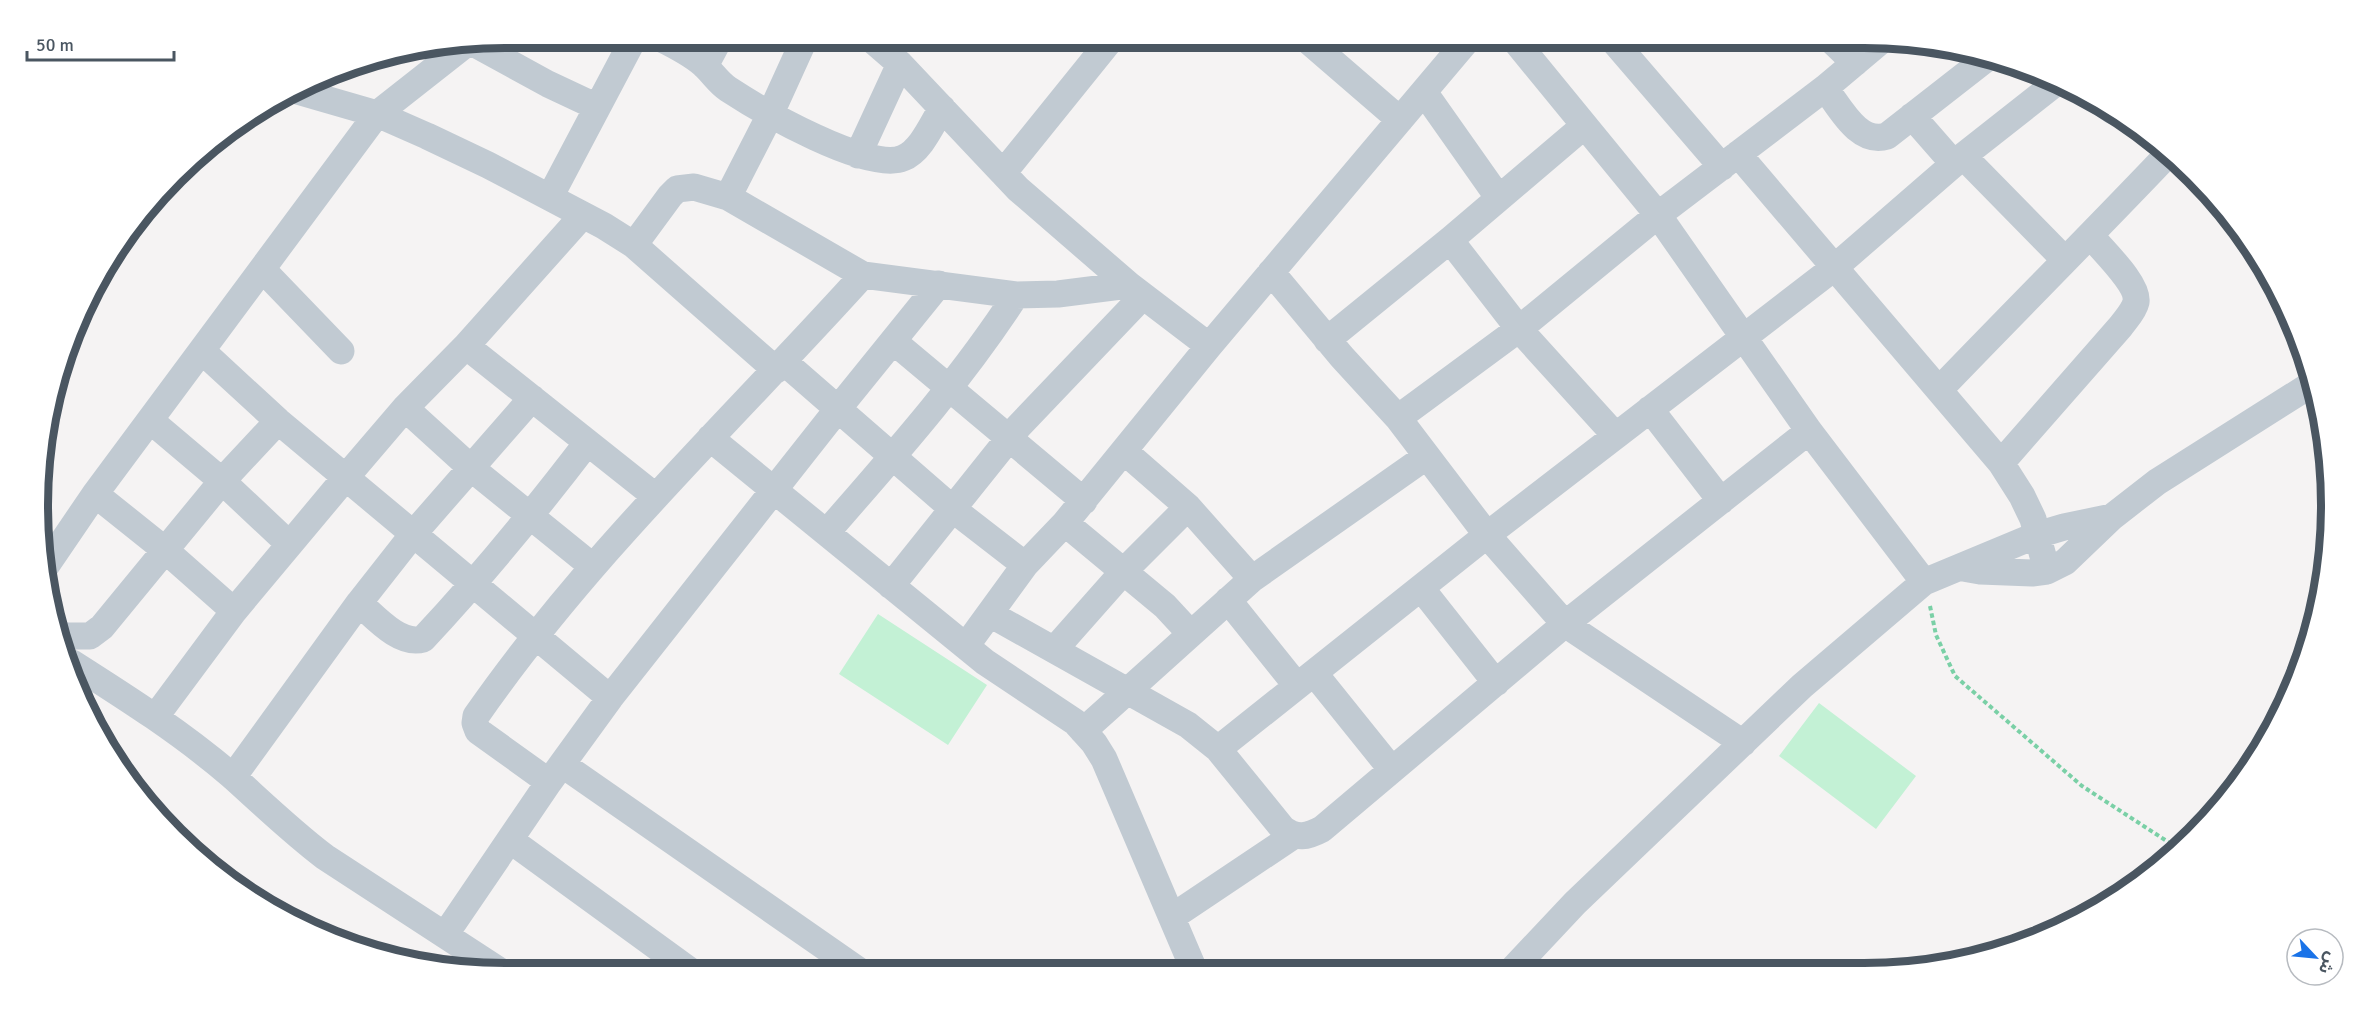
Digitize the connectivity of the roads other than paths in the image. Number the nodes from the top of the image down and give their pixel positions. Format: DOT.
graph roads {
  1 [pos="629,48"];
  2 [pos="676,48"];
  3 [pos="715,48"];
  4 [pos="800,48"];
  5 [pos="882,48"];
  6 [pos="1104,48"];
  7 [pos="1317,48"];
  8 [pos="1461,48"];
  9 [pos="1521,48"];
  10 [pos="1621,48"];
  11 [pos="1839,48"];
  12 [pos="1872,48"];
  13 [pos="484,49"];
  14 [pos="457,51"];
  15 [pos="1855,63"];
  16 [pos="1980,63"];
  17 [pos="900,64"];
  18 [pos="705,66"];
  19 [pos="1825,88"];
  20 [pos="2050,88"];
  21 [pos="1424,92"];
  22 [pos="306,94"];
  23 [pos="597,107"];
  24 [pos="942,108"];
  25 [pos="378,114"];
  26 [pos="770,115"];
  27 [pos="1912,116"];
  28 [pos="1400,120"];
  29 [pos="1584,126"];
  30 [pos="858,155"];
  31 [pos="1730,160"];
  32 [pos="1959,160"];
  33 [pos="2163,160"];
  34 [pos="1004,173"];
  35 [pos="550,197"];
  36 [pos="728,197"];
  37 [pos="1498,197"];
  38 [pos="583,215"];
  39 [pos="1658,215"];
  40 [pos="2091,236"];
  41 [pos="1450,240"];
  42 [pos="634,244"];
  43 [pos="2064,260"];
  44 [pos="1835,267"];
  45 [pos="263,270"];
  46 [pos="1271,273"];
  47 [pos="863,275"];
  48 [pos="939,284"];
  49 [pos="1136,291"];
  50 [pos="1016,295"];
  51 [pos="1519,329"];
  52 [pos="1745,338"];
  53 [pos="1327,339"];
  54 [pos="893,341"];
  55 [pos="466,346"];
  56 [pos="1209,346"];
  57 [pos="202,351"];
  58 [pos="341,351"];
  59 [pos="780,366"];
  60 [pos="2305,388"];
  61 [pos="1940,389"];
  62 [pos="949,390"];
  63 [pos="532,398"];
  64 [pos="405,408"];
  65 [pos="1650,409"];
  66 [pos="837,410"];
  67 [pos="1398,418"];
  68 [pos="151,421"];
  69 [pos="278,421"];
  70 [pos="1809,431"];
  71 [pos="1616,435"];
  72 [pos="710,438"];
  73 [pos="1008,439"];
  74 [pos="587,443"];
  75 [pos="1125,452"];
  76 [pos="894,455"];
  77 [pos="1427,456"];
  78 [pos="2001,463"];
  79 [pos="471,468"];
  80 [pos="345,477"];
  81 [pos="222,482"];
  82 [pos="774,490"];
  83 [pos="95,494"];
  84 [pos="655,496"];
  85 [pos="1084,501"];
  86 [pos="1721,501"];
  87 [pos="1188,507"];
  88 [pos="954,510"];
  89 [pos="530,518"];
  90 [pos="2112,518"];
  91 [pos="1065,523"];
  92 [pos="827,532"];
  93 [pos="414,533"];
  94 [pos="1487,536"];
  95 [pos="2037,536"];
  96 [pos="289,544"];
  97 [pos="165,550"];
  98 [pos="51,558"];
  99 [pos="1025,565"];
  100 [pos="592,566"];
  101 [pos="1963,568"];
  102 [pos="2047,571"];
  103 [pos="1124,572"];
  104 [pos="1252,579"];
  105 [pos="1924,582"];
  106 [pos="474,585"];
  107 [pos="891,586"];
  108 [pos="1421,588"];
  109 [pos="1228,600"];
  110 [pos="359,603"];
  111 [pos="234,611"];
  112 [pos="990,614"];
  113 [pos="1565,624"];
  114 [pos="1190,633"];
  115 [pos="67,636"];
  116 [pos="536,636"];
  117 [pos="966,646"];
  118 [pos="1054,650"];
  119 [pos="77,666"];
  120 [pos="1306,679"];
  121 [pos="1496,683"];
  122 [pos="1127,691"];
  123 [pos="610,698"];
  124 [pos="156,716"];
  125 [pos="1083,731"];
  126 [pos="1743,742"];
  127 [pos="1218,749"];
  128 [pos="1392,770"];
  129 [pos="556,773"];
  130 [pos="233,777"];
  131 [pos="1293,836"];
  132 [pos="510,840"];
  133 [pos="1172,917"];
  134 [pos="445,935"];
  135 [pos="487,962"];
  136 [pos="679,963"];
  137 [pos="847,963"];
  138 [pos="1191,963"];
  139 [pos="1519,963"];
  1 -- 23 [label="street"];
  2 -- 18 [label="street"];
  3 -- 18 [label="street"];
  4 -- 26 [label="street"];
  5 -- 17 [label="street"];
  6 -- 34 [label="street"];
  7 -- 28 [label="street"];
  8 -- 21 [label="street"];
  9 -- 29 [label="street"];
  10 -- 31 [label="street"];
  11 -- 15 [label="street"];
  12 -- 15 [label="street"];
  13 -- 23 [label="street"];
  14 -- 25 [label="street"];
  15 -- 19 [label="street"];
  16 -- 27 [label="street"];
  17 -- 24 [label="street"];
  17 -- 30 [label="street"];
  18 -- 26 [label="street"];
  19 -- 27 [label="street"];
  19 -- 31 [label="street"];
  20 -- 32 [label="street"];
  21 -- 28 [label="street"];
  21 -- 37 [label="street"];
  22 -- 25 [label="street"];
  23 -- 35 [label="street"];
  24 -- 30 [label="street"];
  24 -- 34 [label="street"];
  25 -- 35 [label="street"];
  25 -- 45 [label="street"];
  26 -- 30 [label="street"];
  26 -- 36 [label="street"];
  27 -- 32 [label="street"];
  28 -- 46 [label="street"];
  29 -- 37 [label="street"];
  29 -- 39 [label="street"];
  31 -- 39 [label="street"];
  31 -- 44 [label="street"];
  32 -- 43 [label="street"];
  32 -- 44 [label="street"];
  33 -- 40 [label="street"];
  34 -- 49 [label="street"];
  35 -- 38 [label="street"];
  36 -- 42 [label="street"];
  36 -- 47 [label="street"];
  37 -- 41 [label="street"];
  38 -- 42 [label="street"];
  38 -- 55 [label="street"];
  39 -- 51 [label="street"];
  39 -- 52 [label="street"];
  40 -- 43 [label="street"];
  40 -- 78 [label="street"];
  41 -- 51 [label="street"];
  41 -- 53 [label="street"];
  42 -- 59 [label="street"];
  43 -- 61 [label="street"];
  44 -- 52 [label="street"];
  44 -- 61 [label="street"];
  45 -- 57 [label="street"];
  45 -- 58 [label="street"];
  46 -- 53 [label="street"];
  46 -- 56 [label="street"];
  47 -- 48 [label="street"];
  47 -- 59 [label="street"];
  48 -- 50 [label="street"];
  48 -- 54 [label="street"];
  49 -- 50 [label="street"];
  49 -- 56 [label="street"];
  49 -- 73 [label="street"];
  50 -- 62 [label="street"];
  51 -- 67 [label="street"];
  51 -- 71 [label="street"];
  52 -- 65 [label="street"];
  52 -- 70 [label="street"];
  53 -- 67 [label="street"];
  54 -- 62 [label="street"];
  54 -- 66 [label="street"];
  55 -- 63 [label="street"];
  55 -- 64 [label="street"];
  56 -- 75 [label="street"];
  57 -- 68 [label="street"];
  57 -- 69 [label="street"];
  59 -- 66 [label="street"];
  59 -- 72 [label="street"];
  60 -- 90 [label="street"];
  61 -- 78 [label="street"];
  62 -- 73 [label="street"];
  62 -- 76 [label="street"];
  63 -- 74 [label="street"];
  63 -- 79 [label="street"];
  64 -- 79 [label="street"];
  64 -- 80 [label="street"];
  65 -- 71 [label="street"];
  65 -- 86 [label="street"];
  66 -- 76 [label="street"];
  66 -- 82 [label="street"];
  67 -- 77 [label="street"];
  68 -- 81 [label="street"];
  68 -- 83 [label="street"];
  69 -- 80 [label="street"];
  69 -- 81 [label="street"];
  70 -- 86 [label="street"];
  70 -- 105 [label="street"];
  71 -- 94 [label="street"];
  72 -- 82 [label="street"];
  72 -- 84 [label="street"];
  73 -- 85 [label="street"];
  73 -- 88 [label="street"];
  74 -- 84 [label="street"];
  74 -- 89 [label="street"];
  75 -- 85 [label="street"];
  75 -- 87 [label="street"];
  76 -- 88 [label="street"];
  76 -- 92 [label="street"];
  77 -- 94 [label="street"];
  77 -- 104 [label="street"];
  78 -- 95 [label="street"];
  79 -- 89 [label="street"];
  79 -- 93 [label="street"];
  80 -- 93 [label="street"];
  80 -- 96 [label="street"];
  81 -- 96 [label="street"];
  81 -- 97 [label="street"];
  82 -- 92 [label="street"];
  82 -- 123 [label="street"];
  83 -- 97 [label="street"];
  83 -- 98 [label="street"];
  84 -- 100 [label="street"];
  85 -- 91 [label="street"];
  86 -- 113 [label="street"];
  87 -- 103 [label="street"];
  87 -- 104 [label="street"];
  88 -- 99 [label="street"];
  88 -- 107 [label="street"];
  89 -- 100 [label="street"];
  89 -- 106 [label="street"];
  90 -- 95 [label="street"];
  90 -- 102 [label="street"];
  91 -- 99 [label="street"];
  91 -- 103 [label="street"];
  92 -- 107 [label="street"];
  93 -- 106 [label="street"];
  93 -- 110 [label="street"];
  94 -- 108 [label="street"];
  94 -- 113 [label="street"];
  95 -- 101 [label="street"];
  95 -- 102 [label="street"];
  96 -- 111 [label="street"];
  97 -- 111 [label="street"];
  97 -- 115 [label="street"];
  99 -- 112 [label="street"];
  100 -- 116 [label="street"];
  101 -- 102 [label="street"];
  101 -- 105 [label="street"];
  103 -- 114 [label="street"];
  103 -- 118 [label="street"];
  104 -- 109 [label="street"];
  105 -- 126 [label="street"];
  106 -- 110 [label="street"];
  106 -- 116 [label="street"];
  107 -- 117 [label="street"];
  108 -- 120 [label="street"];
  108 -- 121 [label="street"];
  109 -- 114 [label="street"];
  109 -- 120 [label="street"];
  110 -- 130 [label="street"];
  111 -- 124 [label="street"];
  112 -- 117 [label="street"];
  112 -- 118 [label="street"];
  113 -- 121 [label="street"];
  113 -- 126 [label="street"];
  114 -- 122 [label="street"];
  116 -- 123 [label="street"];
  116 -- 129 [label="street"];
  117 -- 125 [label="street"];
  118 -- 122 [label="street"];
  119 -- 124 [label="street"];
  120 -- 127 [label="street"];
  120 -- 128 [label="street"];
  121 -- 128 [label="street"];
  122 -- 125 [label="street"];
  122 -- 127 [label="street"];
  123 -- 129 [label="street"];
  124 -- 130 [label="street"];
  125 -- 133 [label="street"];
  126 -- 139 [label="street"];
  127 -- 131 [label="street"];
  128 -- 131 [label="street"];
  129 -- 132 [label="street"];
  129 -- 137 [label="street"];
  130 -- 134 [label="street"];
  131 -- 133 [label="street"];
  132 -- 134 [label="street"];
  132 -- 136 [label="street"];
  133 -- 138 [label="street"];
  134 -- 135 [label="street"];
}
